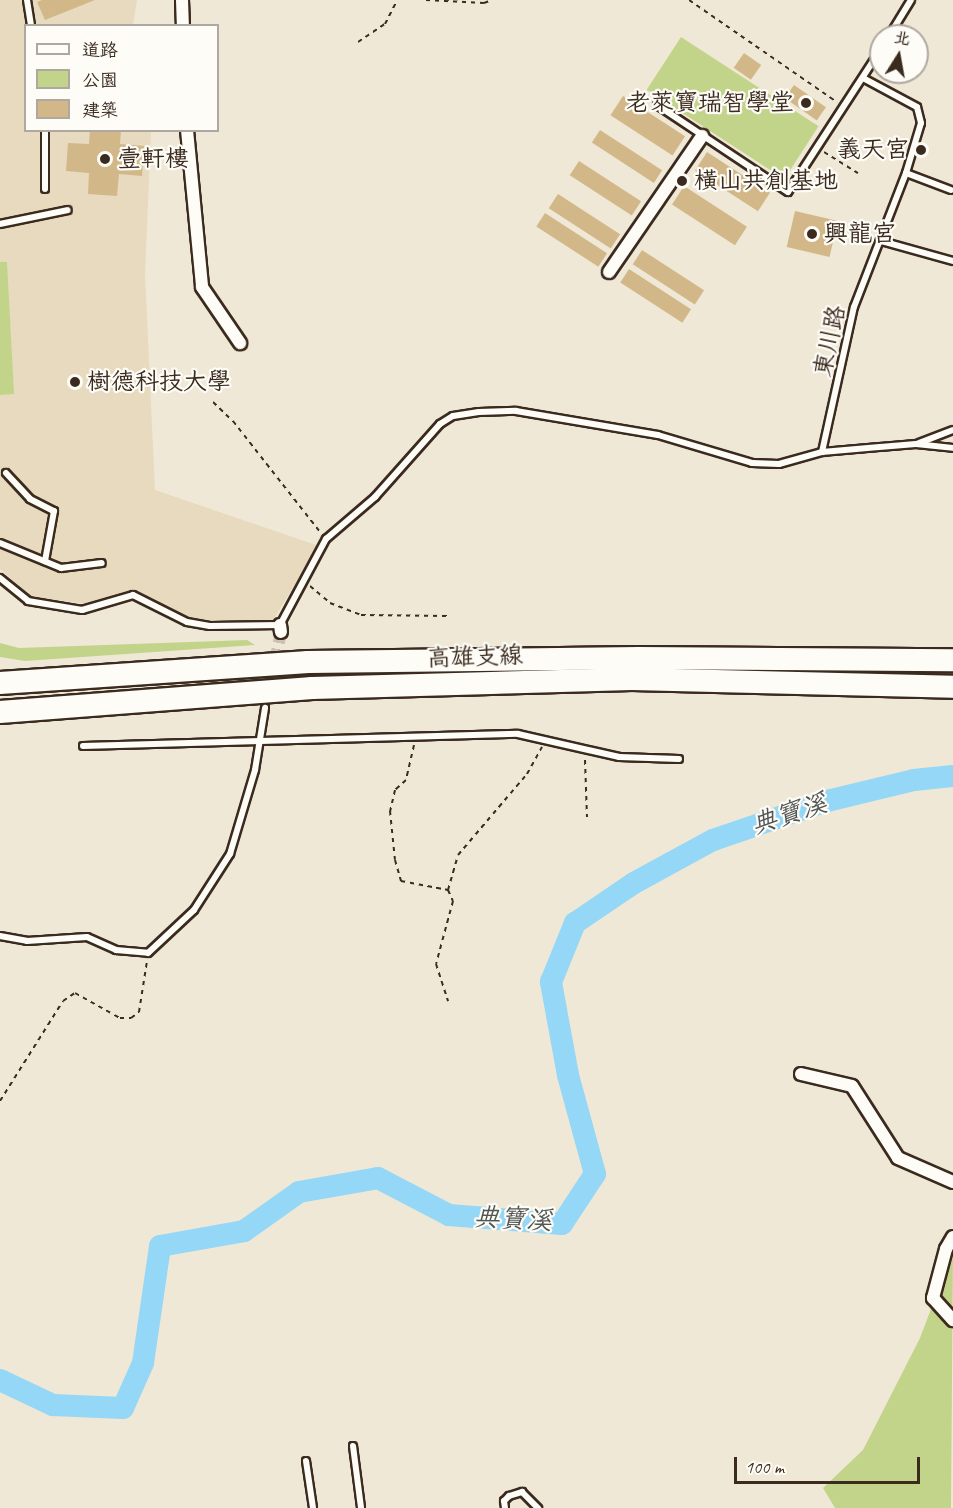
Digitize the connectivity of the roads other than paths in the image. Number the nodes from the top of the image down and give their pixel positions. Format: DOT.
graph roads {
  1 [pos="27,0"];
  2 [pos="182,0"];
  3 [pos="911,0"];
  4 [pos="31,24"];
  5 [pos="183,24"];
  6 [pos="896,24"];
  7 [pos="869,68"];
  8 [pos="863,78"];
  9 [pos="657,105"];
  10 [pos="45,132"];
  11 [pos="187,132"];
  12 [pos="702,136"];
  13 [pos="906,173"];
  14 [pos="45,189"];
  15 [pos="951,190"];
  16 [pos="68,210"];
  17 [pos="0,224"];
  18 [pos="881,241"];
  19 [pos="953,261"];
  20 [pos="609,272"];
  21 [pos="240,343"];
  22 [pos="953,430"];
  23 [pos="916,444"];
  24 [pos="953,448"];
  25 [pos="822,452"];
  26 [pos="6,473"];
  27 [pos="0,543"];
  28 [pos="45,561"];
  29 [pos="102,562"];
  30 [pos="0,578"];
  31 [pos="953,660"];
  32 [pos="0,683"];
  33 [pos="953,687"];
  34 [pos="265,708"];
  35 [pos="0,712"];
  36 [pos="258,742"];
  37 [pos="83,746"];
  38 [pos="680,759"];
  39 [pos="0,936"];
  40 [pos="801,1074"];
  41 [pos="953,1182"];
  42 [pos="953,1237"];
  43 [pos="953,1320"];
  44 [pos="353,1446"];
  45 [pos="306,1461"];
  46 [pos="314,1508"];
  47 [pos="361,1508"];
  48 [pos="505,1508"];
  49 [pos="538,1508"];
  1 -- 4 [label="lane"];
  2 -- 5 [label="street"];
  3 -- 6 [label="lane"];
  7 -- 8 [label="lane"];
  8 -- 12 [label="lane"];
  8 -- 13 [label="lane, 東川路"];
  9 -- 12 [label="lane"];
  10 -- 14 [label="lane"];
  11 -- 21 [label="street"];
  12 -- 20 [label="street"];
  13 -- 15 [label="lane"];
  13 -- 18 [label="lane, 東川路"];
  16 -- 17 [label="lane"];
  18 -- 19 [label="lane"];
  18 -- 25 [label="lane, 東川路"];
  22 -- 23 [label="lane"];
  23 -- 24 [label="lane"];
  23 -- 25 [label="lane"];
  25 -- 30 [label="lane"];
  26 -- 28 [label="lane"];
  27 -- 28 [label="lane"];
  28 -- 29 [label="lane"];
  31 -- 32 [label="highway, 高雄支線"];
  33 -- 35 [label="highway, 高雄支線"];
  34 -- 36 [label="lane"];
  36 -- 37 [label="lane"];
  36 -- 38 [label="lane"];
  36 -- 39 [label="lane"];
  40 -- 41 [label="street"];
  42 -- 43 [label="street"];
  44 -- 47 [label="lane"];
  45 -- 46 [label="lane"];
  48 -- 49 [label="lane"];
}
